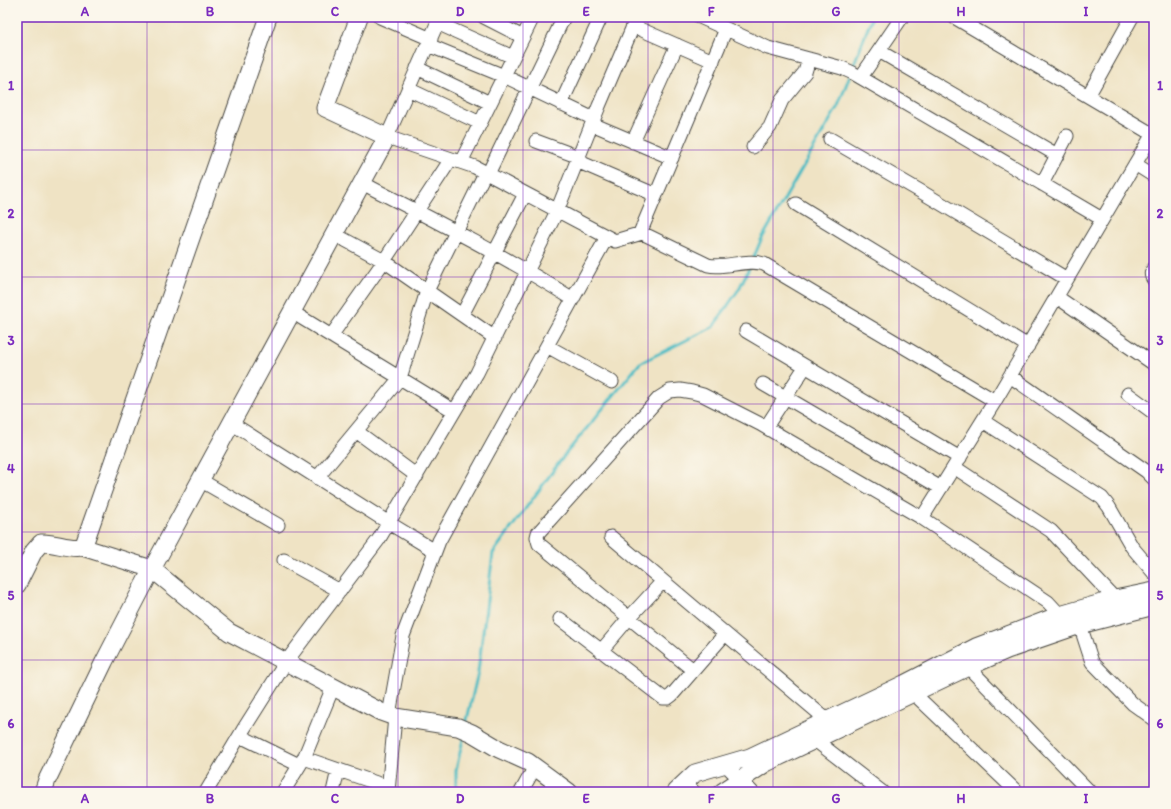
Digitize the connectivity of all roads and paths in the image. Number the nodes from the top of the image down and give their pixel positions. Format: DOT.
graph roads {
  1 [pos="268,17"];
  2 [pos="359,17"];
  3 [pos="380,17"];
  4 [pos="484,17"];
  5 [pos="533,17"];
  6 [pos="564,17"];
  7 [pos="602,17"];
  8 [pos="700,17"];
  9 [pos="902,17"];
  10 [pos="954,17"];
  11 [pos="1128,18"];
  12 [pos="439,20"];
  13 [pos="635,22"];
  14 [pos="726,29"];
  15 [pos="523,37"];
  16 [pos="429,42"];
  17 [pos="677,45"];
  18 [pos="879,51"];
  19 [pos="513,57"];
  20 [pos="809,59"];
  21 [pos="713,61"];
  22 [pos="417,68"];
  23 [pos="852,73"];
  24 [pos="504,76"];
  25 [pos="408,89"];
  26 [pos="529,89"];
  27 [pos="1088,96"];
  28 [pos="490,104"];
  29 [pos="561,104"];
  30 [pos="593,122"];
  31 [pos="480,123"];
  32 [pos="1153,133"];
  33 [pos="1067,136"];
  34 [pos="387,137"];
  35 [pos="830,139"];
  36 [pos="536,141"];
  37 [pos="633,142"];
  38 [pos="752,147"];
  39 [pos="1057,155"];
  40 [pos="672,158"];
  41 [pos="578,159"];
  42 [pos="456,160"];
  43 [pos="1135,164"];
  44 [pos="487,173"];
  45 [pos="1154,176"];
  46 [pos="362,183"];
  47 [pos="1042,184"];
  48 [pos="525,194"];
  49 [pos="656,195"];
  50 [pos="796,204"];
  51 [pos="417,211"];
  52 [pos="557,211"];
  53 [pos="1102,220"];
  54 [pos="456,231"];
  55 [pos="640,233"];
  56 [pos="334,234"];
  57 [pos="607,237"];
  58 [pos="495,252"];
  59 [pos="384,261"];
  60 [pos="1154,266"];
  61 [pos="528,270"];
  62 [pos="1067,279"];
  63 [pos="1154,280"];
  64 [pos="427,291"];
  65 [pos="1057,297"];
  66 [pos="573,299"];
  67 [pos="292,312"];
  68 [pos="462,315"];
  69 [pos="746,331"];
  70 [pos="331,336"];
  71 [pos="494,338"];
  72 [pos="548,346"];
  73 [pos="1028,346"];
  74 [pos="1154,364"];
  75 [pos="805,366"];
  76 [pos="1010,376"];
  77 [pos="400,378"];
  78 [pos="612,382"];
  79 [pos="763,384"];
  80 [pos="1128,394"];
  81 [pos="786,397"];
  82 [pos="995,401"];
  83 [pos="454,411"];
  84 [pos="1154,413"];
  85 [pos="983,420"];
  86 [pos="231,423"];
  87 [pos="766,427"];
  88 [pos="356,431"];
  89 [pos="957,462"];
  90 [pos="417,476"];
  91 [pos="317,478"];
  92 [pos="1154,479"];
  93 [pos="200,480"];
  94 [pos="941,488"];
  95 [pos="922,518"];
  96 [pos="389,523"];
  97 [pos="278,526"];
  98 [pos="612,537"];
  99 [pos="82,547"];
  100 [pos="435,551"];
  101 [pos="284,560"];
  102 [pos="152,569"];
  103 [pos="1154,573"];
  104 [pos="663,581"];
  105 [pos="17,585"];
  106 [pos="340,591"];
  107 [pos="1115,599"];
  108 [pos="1150,603"];
  109 [pos="629,618"];
  110 [pos="560,619"];
  111 [pos="1070,623"];
  112 [pos="725,634"];
  113 [pos="601,651"];
  114 [pos="964,661"];
  115 [pos="286,662"];
  116 [pos="694,670"];
  117 [pos="333,687"];
  118 [pos="908,689"];
  119 [pos="392,716"];
  120 [pos="1154,719"];
  121 [pos="827,720"];
  122 [pos="812,735"];
  123 [pos="240,736"];
  124 [pos="510,755"];
  125 [pos="302,762"];
  126 [pos="726,764"];
  127 [pos="338,770"];
  128 [pos="531,774"];
  129 [pos="746,786"];
  130 [pos="554,788"];
  131 [pos="684,789"];
  132 [pos="388,790"];
  133 [pos="43,792"];
  134 [pos="206,792"];
  135 [pos="283,792"];
  136 [pos="333,792"];
  137 [pos="521,792"];
  138 [pos="569,792"];
  139 [pos="722,792"];
  140 [pos="882,792"];
  141 [pos="1017,792"];
  142 [pos="1090,792"];
  1 -- 99 [label="main road"];
  2 -- 34 [label="main road"];
  3 -- 16 [label="street"];
  4 -- 15 [label="street"];
  5 -- 15 [label="street"];
  6 -- 26 [label="street"];
  7 -- 29 [label="street"];
  8 -- 14 [label="street"];
  9 -- 18 [label="street"];
  10 -- 27 [label="street"];
  11 -- 27 [label="street"];
  12 -- 16 [label="street"];
  12 -- 19 [label="street"];
  13 -- 17 [label="street"];
  13 -- 30 [label="street"];
  14 -- 20 [label="street"];
  14 -- 21 [label="street"];
  15 -- 19 [label="street"];
  16 -- 22 [label="street"];
  16 -- 24 [label="street"];
  17 -- 21 [label="street"];
  17 -- 37 [label="street"];
  18 -- 23 [label="street"];
  18 -- 39 [label="street"];
  19 -- 24 [label="street"];
  20 -- 23 [label="street"];
  20 -- 38 [label="street"];
  21 -- 40 [label="street"];
  22 -- 25 [label="street"];
  22 -- 28 [label="street"];
  23 -- 47 [label="street"];
  24 -- 26 [label="street"];
  24 -- 28 [label="street"];
  25 -- 31 [label="street"];
  25 -- 34 [label="street"];
  26 -- 29 [label="street"];
  26 -- 44 [label="street"];
  27 -- 32 [label="street"];
  28 -- 31 [label="street"];
  29 -- 30 [label="street"];
  30 -- 37 [label="street"];
  30 -- 41 [label="street"];
  31 -- 42 [label="street"];
  32 -- 43 [label="street"];
  33 -- 39 [label="street"];
  34 -- 42 [label="street"];
  34 -- 46 [label="main road"];
  35 -- 62 [label="street"];
  36 -- 41 [label="street"];
  37 -- 40 [label="street"];
  39 -- 47 [label="street"];
  40 -- 49 [label="street"];
  41 -- 49 [label="street"];
  41 -- 52 [label="street"];
  42 -- 44 [label="street"];
  42 -- 51 [label="street"];
  43 -- 45 [label="street"];
  43 -- 53 [label="street"];
  44 -- 48 [label="street"];
  44 -- 54 [label="street"];
  46 -- 51 [label="street"];
  46 -- 56 [label="main road"];
  47 -- 53 [label="street"];
  48 -- 52 [label="street"];
  48 -- 58 [label="street"];
  49 -- 55 [label="street"];
  50 -- 73 [label="street"];
  51 -- 54 [label="street"];
  51 -- 59 [label="street"];
  52 -- 57 [label="street"];
  52 -- 61 [label="street"];
  53 -- 62 [label="street"];
  54 -- 58 [label="street"];
  54 -- 64 [label="street"];
  55 -- 57 [label="street"];
  55 -- 82 [label="street"];
  56 -- 59 [label="street"];
  56 -- 67 [label="main road"];
  57 -- 66 [label="street"];
  58 -- 61 [label="street"];
  58 -- 68 [label="street"];
  59 -- 64 [label="street"];
  59 -- 70 [label="street"];
  60 -- 63 [label="street"];
  61 -- 66 [label="street"];
  61 -- 71 [label="street"];
  62 -- 65 [label="street"];
  64 -- 68 [label="street"];
  64 -- 77 [label="street"];
  65 -- 73 [label="street"];
  65 -- 74 [label="street"];
  66 -- 72 [label="street"];
  67 -- 70 [label="street"];
  67 -- 86 [label="main road"];
  68 -- 71 [label="street"];
  69 -- 75 [label="street"];
  70 -- 77 [label="street"];
  71 -- 83 [label="street"];
  72 -- 78 [label="street"];
  72 -- 100 [label="street"];
  73 -- 76 [label="street"];
  75 -- 81 [label="street"];
  75 -- 89 [label="street"];
  76 -- 82 [label="street"];
  76 -- 92 [label="street"];
  77 -- 83 [label="street"];
  77 -- 88 [label="street"];
  79 -- 81 [label="street"];
  80 -- 84 [label="street"];
  81 -- 87 [label="street"];
  81 -- 94 [label="street"];
  82 -- 85 [label="street"];
  83 -- 90 [label="street"];
  85 -- 89 [label="street"];
  85 -- 103 [label="street"];
  86 -- 91 [label="street"];
  86 -- 93 [label="main road"];
  87 -- 95 [label="street"];
  87 -- 109 [label="street"];
  88 -- 90 [label="street"];
  88 -- 91 [label="street"];
  89 -- 94 [label="street"];
  89 -- 107 [label="street"];
  90 -- 96 [label="street"];
  91 -- 96 [label="street"];
  93 -- 97 [label="street"];
  93 -- 102 [label="main road"];
  94 -- 95 [label="street"];
  95 -- 111 [label="street"];
  96 -- 100 [label="street"];
  96 -- 106 [label="street"];
  98 -- 104 [label="street"];
  99 -- 102 [label="main road"];
  99 -- 105 [label="main road"];
  100 -- 119 [label="street"];
  101 -- 106 [label="street"];
  102 -- 115 [label="main road"];
  102 -- 133 [label="main road"];
  104 -- 109 [label="street"];
  104 -- 112 [label="street"];
  106 -- 115 [label="street"];
  107 -- 108 [label="main road"];
  107 -- 111 [label="main road"];
  108 -- 111 [label="main road"];
  109 -- 113 [label="street"];
  109 -- 116 [label="street"];
  110 -- 113 [label="street"];
  111 -- 114 [label="main road"];
  111 -- 120 [label="street"];
  112 -- 116 [label="street"];
  112 -- 121 [label="street"];
  113 -- 116 [label="street"];
  114 -- 118 [label="main road"];
  114 -- 142 [label="street"];
  115 -- 117 [label="main road"];
  115 -- 123 [label="street"];
  117 -- 119 [label="main road"];
  117 -- 125 [label="street"];
  118 -- 121 [label="main road"];
  118 -- 122 [label="main road"];
  118 -- 141 [label="street"];
  119 -- 124 [label="main road"];
  119 -- 132 [label="street"];
  121 -- 122 [label="main road"];
  122 -- 126 [label="main road"];
  122 -- 129 [label="main road"];
  122 -- 140 [label="street"];
  123 -- 125 [label="street"];
  123 -- 134 [label="street"];
  124 -- 128 [label="main road"];
  124 -- 130 [label="main road"];
  125 -- 127 [label="street"];
  125 -- 135 [label="street"];
  126 -- 129 [label="street"];
  126 -- 131 [label="main road"];
  127 -- 132 [label="street"];
  127 -- 136 [label="street"];
  128 -- 130 [label="main road"];
  128 -- 137 [label="street"];
  129 -- 139 [label="main road"];
  130 -- 138 [label="main road"];
}
